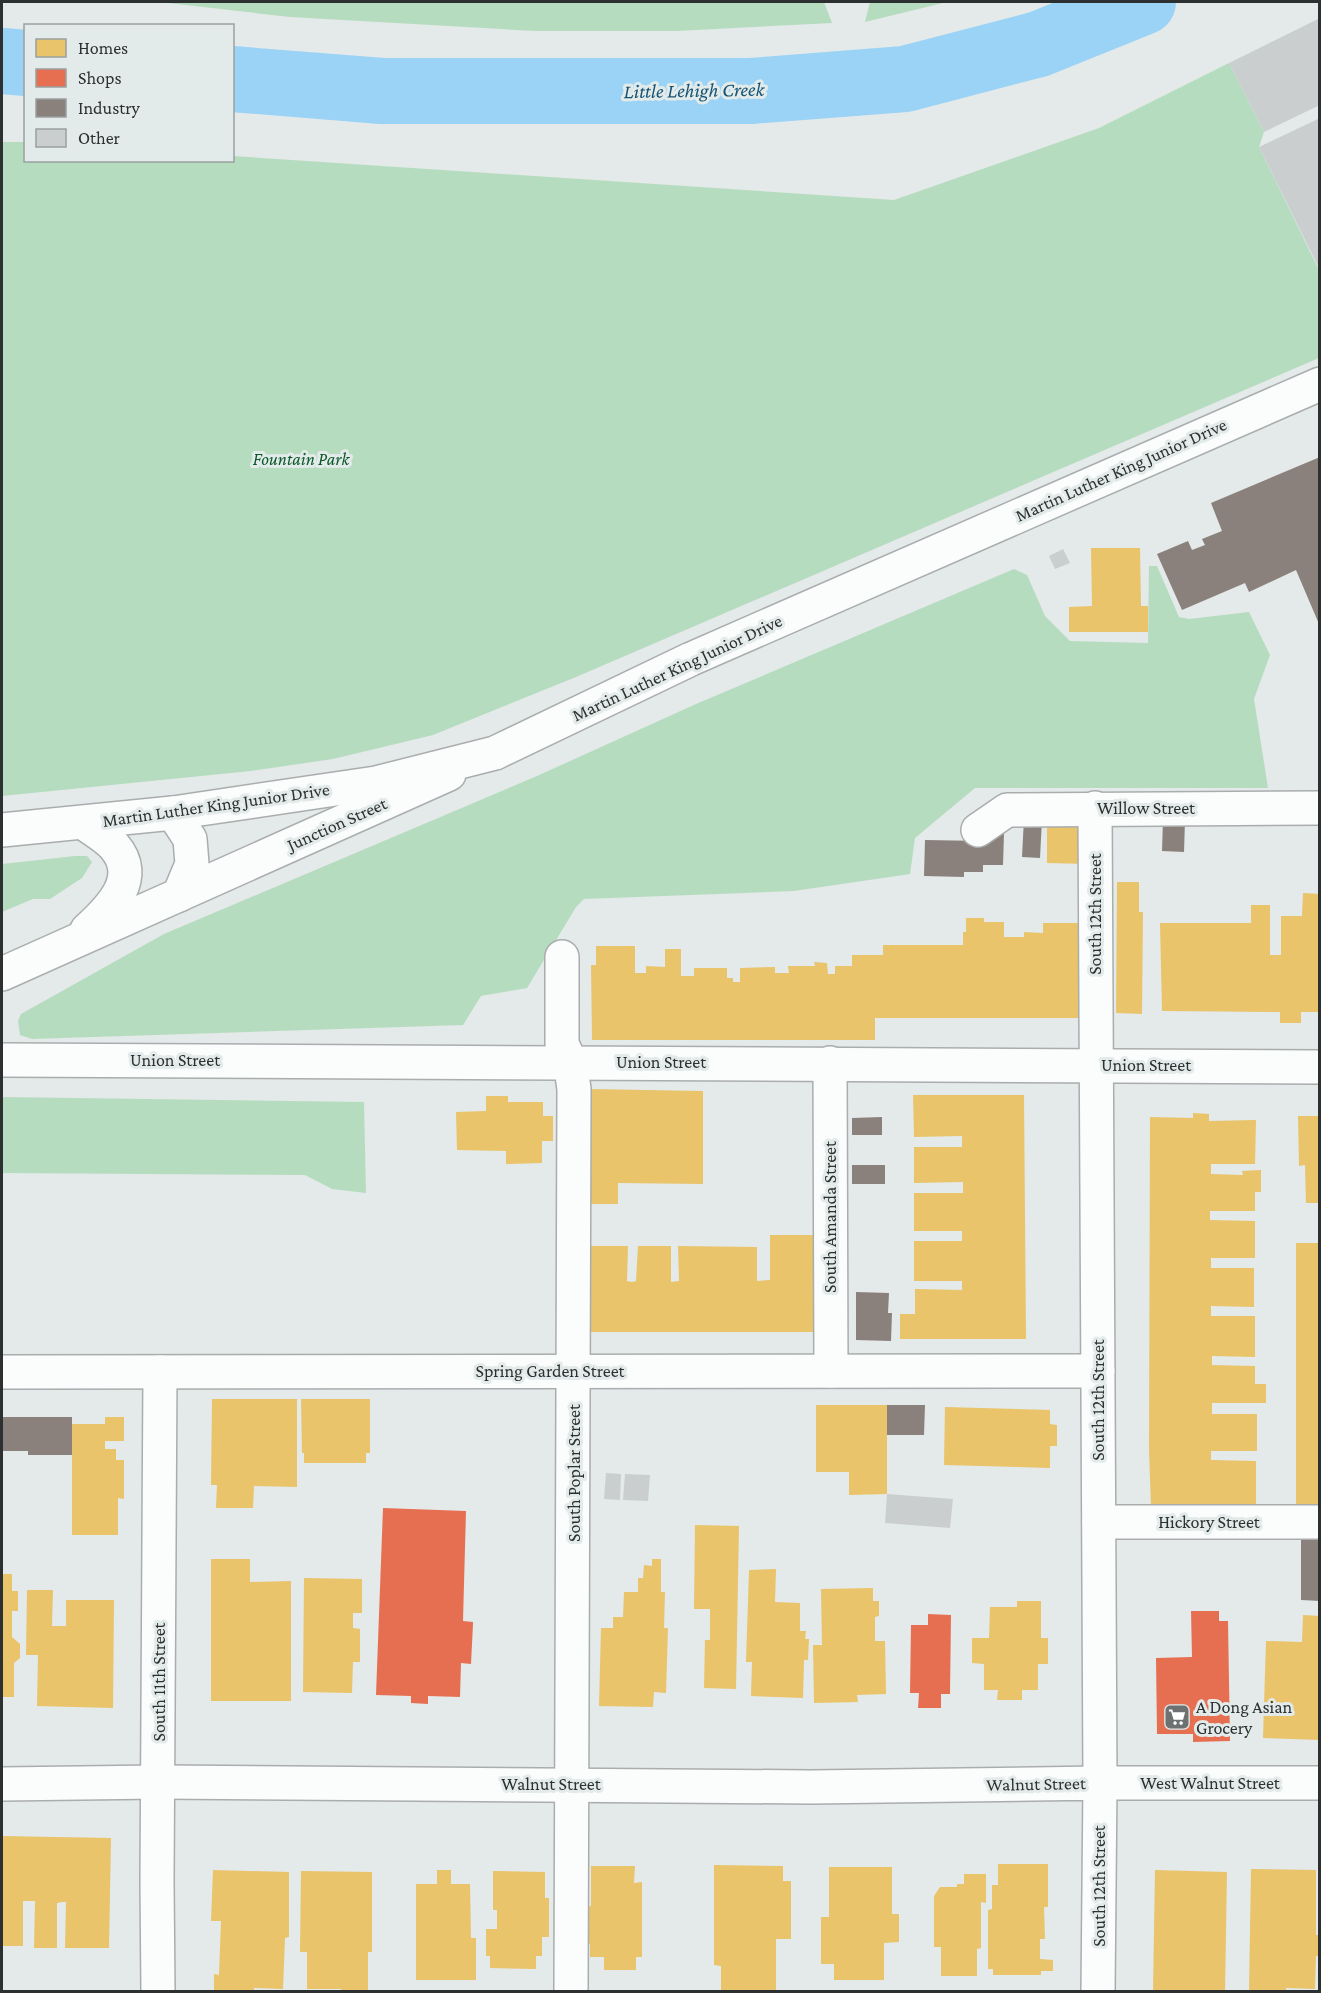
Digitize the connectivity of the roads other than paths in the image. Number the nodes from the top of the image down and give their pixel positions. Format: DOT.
graph roads {
  1 [pos="1320,384"];
  2 [pos="495,753"];
  3 [pos="1095,808"];
  4 [pos="1320,808"];
  5 [pos="173,813"];
  6 [pos="84,823"];
  7 [pos="2,830"];
  8 [pos="978,830"];
  9 [pos="179,895"];
  10 [pos="74,941"];
  11 [pos="562,957"];
  12 [pos="2,974"];
  13 [pos="2,1060"];
  14 [pos="570,1061"];
  15 [pos="830,1063"];
  16 [pos="1096,1065"];
  17 [pos="1320,1067"];
  18 [pos="574,1371"];
  19 [pos="831,1371"];
  20 [pos="1098,1371"];
  21 [pos="2,1372"];
  22 [pos="160,1372"];
  23 [pos="1099,1522"];
  24 [pos="1320,1522"];
  25 [pos="159,1782"];
  26 [pos="1320,1783"];
  27 [pos="2,1784"];
  28 [pos="573,1784"];
  29 [pos="1100,1784"];
  30 [pos="158,1992"];
  31 [pos="572,1992"];
  32 [pos="1098,1992"];
  1 -- 2 [label="street, Martin Luther King Junior Drive"];
  2 -- 5 [label="street, Martin Luther King Junior Drive"];
  2 -- 9 [label="street, Junction Street"];
  3 -- 4 [label="street, Willow Street"];
  3 -- 8 [label="street, Willow Street"];
  3 -- 16 [label="street, South 12th Street"];
  5 -- 6 [label="street, Martin Luther King Junior Drive"];
  5 -- 9 [label="street"];
  6 -- 7 [label="street, Martin Luther King Junior Drive"];
  6 -- 10 [label="street, Junction Street"];
  9 -- 10 [label="street, Junction Street"];
  10 -- 12 [label="street, Junction Street"];
  11 -- 14 [label="street, South Poplar Street"];
  13 -- 14 [label="street, Union Street"];
  14 -- 15 [label="street, Union Street"];
  14 -- 18 [label="street, South Poplar Street"];
  15 -- 16 [label="street, Union Street"];
  15 -- 19 [label="street, South Amanda Street"];
  16 -- 17 [label="street, Union Street"];
  16 -- 20 [label="street, South 12th Street"];
  18 -- 19 [label="street, Spring Garden Street"];
  18 -- 22 [label="street, Spring Garden Street"];
  18 -- 28 [label="street, South Poplar Street"];
  19 -- 20 [label="street, Spring Garden Street"];
  20 -- 23 [label="street, South 12th Street"];
  21 -- 22 [label="street, Spring Garden Street"];
  22 -- 25 [label="street, South 11th Street"];
  23 -- 24 [label="street, Hickory Street"];
  23 -- 29 [label="street, South 12th Street"];
  25 -- 27 [label="street, Walnut Street"];
  25 -- 28 [label="street, Walnut Street"];
  25 -- 30 [label="street, South 11th Street"];
  26 -- 29 [label="street, West Walnut Street"];
  28 -- 29 [label="street, Walnut Street"];
  28 -- 31 [label="street, South Poplar Street"];
  29 -- 32 [label="street, South 12th Street"];
}
